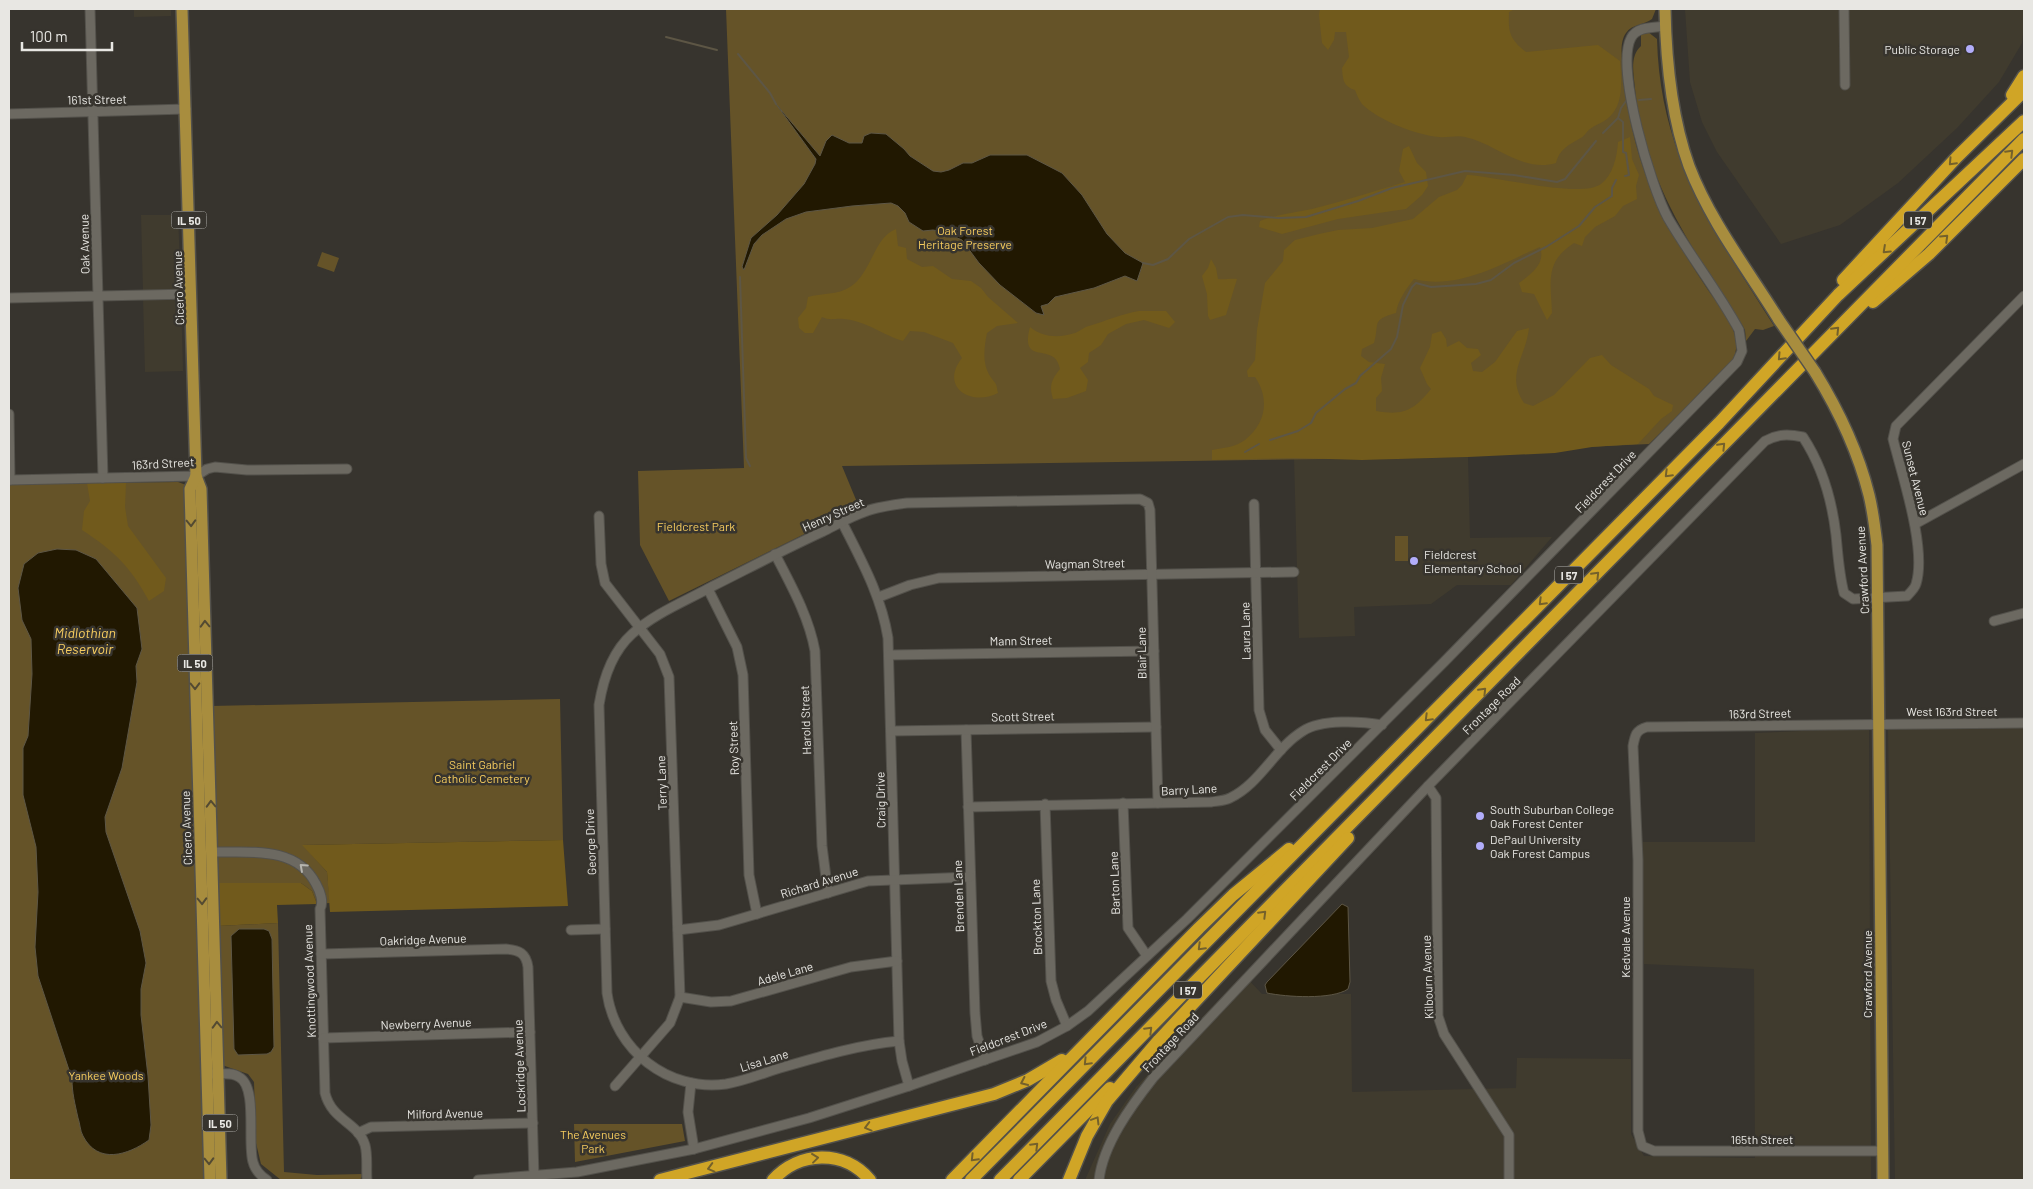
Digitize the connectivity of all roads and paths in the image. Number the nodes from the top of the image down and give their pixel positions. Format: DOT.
graph roads {
  1 [pos="90,9"];
  2 [pos="182,9"];
  3 [pos="1665,9"];
  4 [pos="1844,9"];
  5 [pos="1665,26"];
  6 [pos="2024,76"];
  7 [pos="1845,85"];
  8 [pos="2024,91"];
  9 [pos="186,109"];
  10 [pos="93,111"];
  11 [pos="9,114"];
  12 [pos="2024,121"];
  13 [pos="1977,137"];
  14 [pos="2024,139"];
  15 [pos="2024,159"];
  16 [pos="192,294"];
  17 [pos="97,296"];
  18 [pos="2024,296"];
  19 [pos="9,298"];
  20 [pos="2024,306"];
  21 [pos="1853,313"];
  22 [pos="1814,321"];
  23 [pos="9,414"];
  24 [pos="2024,464"];
  25 [pos="347,469"];
  26 [pos="196,476"];
  27 [pos="103,478"];
  28 [pos="10,480"];
  29 [pos="1148,503"];
  30 [pos="1254,504"];
  31 [pos="599,516"];
  32 [pos="842,522"];
  33 [pos="1915,524"];
  34 [pos="775,554"];
  35 [pos="1256,572"];
  36 [pos="1294,572"];
  37 [pos="1152,575"];
  38 [pos="708,589"];
  39 [pos="878,597"];
  40 [pos="1879,598"];
  41 [pos="2024,613"];
  42 [pos="1994,621"];
  43 [pos="639,629"];
  44 [pos="1154,651"];
  45 [pos="889,655"];
  46 [pos="2024,723"];
  47 [pos="1880,724"];
  48 [pos="1382,725"];
  49 [pos="1156,727"];
  50 [pos="1640,729"];
  51 [pos="966,730"];
  52 [pos="891,731"];
  53 [pos="1281,750"];
  54 [pos="1428,786"];
  55 [pos="1375,800"];
  56 [pos="1123,803"];
  57 [pos="1158,803"];
  58 [pos="1045,804"];
  59 [pos="968,807"];
  60 [pos="1322,826"];
  61 [pos="212,852"];
  62 [pos="970,877"];
  63 [pos="895,879"];
  64 [pos="828,893"];
  65 [pos="757,914"];
  66 [pos="605,929"];
  67 [pos="571,930"];
  68 [pos="678,930"];
  69 [pos="321,954"];
  70 [pos="524,954"];
  71 [pos="1147,956"];
  72 [pos="897,961"];
  73 [pos="680,997"];
  74 [pos="1067,1026"];
  75 [pos="530,1032"];
  76 [pos="1093,1035"];
  77 [pos="323,1038"];
  78 [pos="1159,1040"];
  79 [pos="899,1041"];
  80 [pos="640,1058"];
  81 [pos="985,1060"];
  82 [pos="213,1074"];
  83 [pos="691,1083"];
  84 [pos="615,1086"];
  85 [pos="909,1086"];
  86 [pos="533,1123"];
  87 [pos="358,1133"];
  88 [pos="1642,1146"];
  89 [pos="694,1149"];
  90 [pos="1882,1150"];
  91 [pos="534,1177"];
  92 [pos="222,1178"];
  93 [pos="210,1180"];
  94 [pos="267,1180"];
  95 [pos="367,1180"];
  96 [pos="478,1180"];
  97 [pos="660,1180"];
  98 [pos="773,1180"];
  99 [pos="870,1180"];
  100 [pos="952,1180"];
  101 [pos="971,1180"];
  102 [pos="1000,1180"];
  103 [pos="1019,1180"];
  104 [pos="1069,1180"];
  105 [pos="1099,1180"];
  106 [pos="1509,1180"];
  107 [pos="1883,1180"];
  1 -- 10 [label="street, Oak Avenue"];
  2 -- 9 [label="main road, Cicero Avenue / IL 50"];
  3 -- 5 [label="main road, Crawford Avenue"];
  4 -- 7 [label="street"];
  5 -- 40 [label="main road, Crawford Avenue, bridge"];
  5 -- 48 [label="street, Fieldcrest Drive"];
  6 -- 13 [label="highway"];
  8 -- 13 [label="highway"];
  9 -- 10 [label="street, 161st Street"];
  9 -- 16 [label="main road, Cicero Avenue / IL 50"];
  10 -- 11 [label="street, 161st Street"];
  10 -- 17 [label="street, Oak Avenue"];
  12 -- 22 [label="highway, I 57, one-way"];
  13 -- 22 [label="highway, one-way"];
  21 -- 14 [label="highway, I 57, one-way"];
  21 -- 15 [label="highway, one-way"];
  16 -- 17 [label="street"];
  16 -- 26 [label="main road, Cicero Avenue / IL 50"];
  17 -- 19 [label="street"];
  17 -- 27 [label="street, Oak Avenue"];
  18 -- 20 [label="street"];
  18 -- 33 [label="street, Sunset Avenue"];
  55 -- 21 [label="highway, I 57, one-way"];
  22 -- 60 [label="highway, I 57, one-way"];
  23 -- 28 [label="street"];
  24 -- 33 [label="street"];
  25 -- 26 [label="street, 163rd Street"];
  26 -- 27 [label="street, 163rd Street"];
  61 -- 26 [label="main road, Cicero Avenue / IL 50, one-way"];
  26 -- 82 [label="main road, Cicero Avenue / IL 50, one-way"];
  27 -- 28 [label="street, 163rd Street"];
  29 -- 32 [label="street, Henry Street"];
  29 -- 37 [label="street, Blair Lane"];
  30 -- 35 [label="street, Laura Lane"];
  31 -- 43 [label="street, Terry Lane"];
  32 -- 34 [label="street, Henry Street"];
  32 -- 39 [label="street, Craig Drive"];
  33 -- 40 [label="street, Sunset Avenue"];
  34 -- 38 [label="street, Henry Street"];
  34 -- 64 [label="street, Harold Street"];
  35 -- 36 [label="street, Wagman Street"];
  35 -- 37 [label="street, Wagman Street"];
  35 -- 53 [label="street, Laura Lane"];
  37 -- 39 [label="street, Wagman Street"];
  37 -- 44 [label="street, Blair Lane"];
  38 -- 43 [label="street, Henry Street"];
  38 -- 65 [label="street, Roy Street"];
  39 -- 45 [label="street, Craig Drive"];
  40 -- 47 [label="main road, Crawford Avenue"];
  40 -- 54 [label="street, Frontage Road"];
  41 -- 42 [label="street"];
  43 -- 66 [label="street, George Drive"];
  43 -- 68 [label="street, Terry Lane"];
  44 -- 45 [label="street, Mann Street"];
  44 -- 49 [label="street, Blair Lane"];
  45 -- 52 [label="street, Craig Drive"];
  46 -- 47 [label="street, West 163rd Street"];
  47 -- 50 [label="street, 163rd Street"];
  47 -- 90 [label="main road, Crawford Avenue"];
  48 -- 53 [label="street, Barry Lane"];
  48 -- 71 [label="street, Fieldcrest Drive"];
  49 -- 51 [label="street, Scott Street"];
  49 -- 57 [label="street, Blair Lane"];
  50 -- 88 [label="street, Kedvale Avenue"];
  51 -- 52 [label="street, Scott Street"];
  51 -- 59 [label="street, Brenden Lane"];
  52 -- 63 [label="street, Craig Drive"];
  53 -- 57 [label="street, Barry Lane"];
  54 -- 105 [label="street, Frontage Road"];
  54 -- 106 [label="street, Kilbourn Avenue"];
  55 -- 78 [label="highway"];
  102 -- 55 [label="highway, I 57, one-way"];
  56 -- 57 [label="street, Barry Lane"];
  56 -- 58 [label="street, Barry Lane"];
  56 -- 71 [label="street, Barton Lane"];
  58 -- 59 [label="street, Barry Lane"];
  58 -- 74 [label="street, Brockton Lane"];
  59 -- 62 [label="street, Brenden Lane"];
  60 -- 76 [label="highway"];
  60 -- 101 [label="highway, I 57, one-way"];
  69 -- 61 [label="street, Knottingwood Avenue, one-way"];
  82 -- 61 [label="main road, Cicero Avenue / IL 50, one-way"];
  62 -- 63 [label="street, Richard Avenue"];
  62 -- 81 [label="street, Brenden Lane"];
  63 -- 64 [label="street, Richard Avenue"];
  63 -- 72 [label="street, Craig Drive"];
  64 -- 65 [label="street, Richard Avenue"];
  65 -- 68 [label="street, Richard Avenue"];
  66 -- 67 [label="street"];
  66 -- 80 [label="street, George Drive"];
  68 -- 73 [label="street, Terry Lane"];
  69 -- 70 [label="street, Oakridge Avenue"];
  69 -- 77 [label="street, Knottingwood Avenue"];
  70 -- 75 [label="street, Lockridge Avenue"];
  71 -- 74 [label="street, Fieldcrest Drive"];
  72 -- 73 [label="street, Adele Lane"];
  72 -- 79 [label="street, Craig Drive"];
  73 -- 80 [label="street, Terry Lane"];
  74 -- 81 [label="street, Fieldcrest Drive"];
  75 -- 77 [label="street, Newberry Avenue"];
  75 -- 86 [label="street, Lockridge Avenue"];
  76 -- 97 [label="highway, one-way"];
  76 -- 100 [label="highway, one-way"];
  77 -- 87 [label="street, Knottingwood Avenue"];
  78 -- 103 [label="highway"];
  104 -- 78 [label="highway, one-way"];
  79 -- 83 [label="street, Lisa Lane"];
  79 -- 85 [label="street, Craig Drive"];
  80 -- 83 [label="street, Lisa Lane"];
  80 -- 84 [label="street, Terry Lane"];
  81 -- 85 [label="street, Fieldcrest Drive"];
  82 -- 92 [label="main road, Cicero Avenue / IL 50"];
  82 -- 93 [label="main road, Cicero Avenue / IL 50, one-way"];
  82 -- 94 [label="street"];
  83 -- 89 [label="street"];
  85 -- 89 [label="street, Fieldcrest Drive"];
  86 -- 87 [label="street, Milford Avenue"];
  86 -- 91 [label="street, Lockridge Avenue"];
  87 -- 95 [label="street"];
  88 -- 90 [label="street, 165th Street"];
  89 -- 91 [label="street, Fieldcrest Drive"];
  90 -- 107 [label="main road, Crawford Avenue"];
  91 -- 96 [label="street, Fieldcrest Drive"];
  98 -- 99 [label="highway, one-way"];
}
